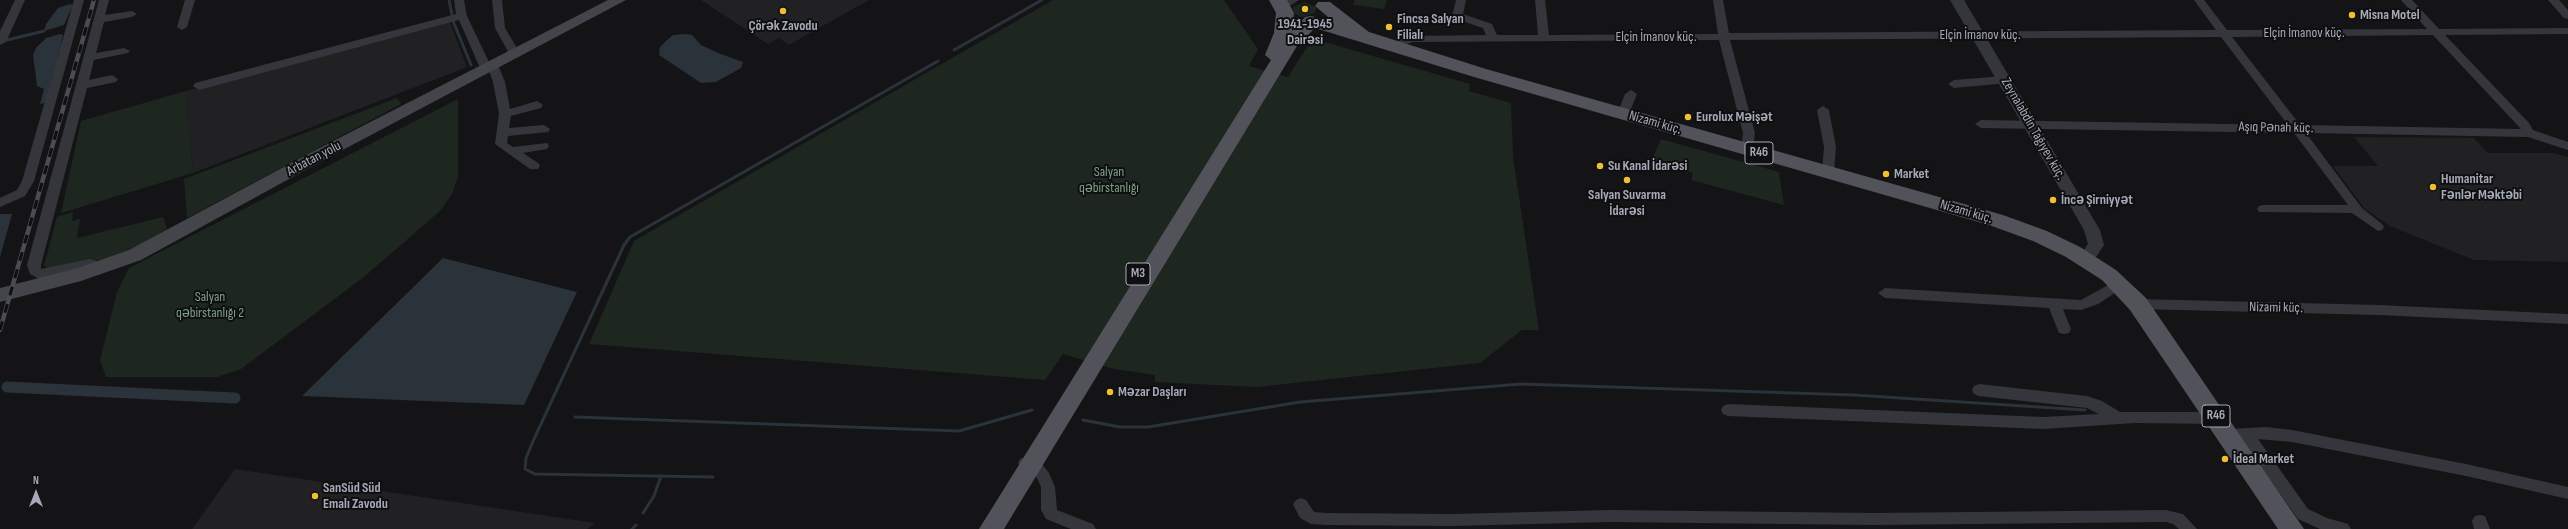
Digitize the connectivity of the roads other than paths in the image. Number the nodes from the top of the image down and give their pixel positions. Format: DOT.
graph roads {
  1 [pos="20,0"];
  2 [pos="79,0"];
  3 [pos="104,0"];
  4 [pos="190,0"];
  5 [pos="459,0"];
  6 [pos="498,0"];
  7 [pos="619,0"];
  8 [pos="1461,0"];
  9 [pos="1540,0"];
  10 [pos="1718,0"];
  11 [pos="1957,0"];
  12 [pos="2199,0"];
  13 [pos="2406,0"];
  14 [pos="2553,0"];
  15 [pos="1287,3"];
  16 [pos="1317,5"];
  17 [pos="132,14"];
  18 [pos="462,16"];
  19 [pos="2568,16"];
  20 [pos="98,20"];
  21 [pos="182,27"];
  22 [pos="2568,31"];
  23 [pos="2436,32"];
  24 [pos="2224,33"];
  25 [pos="1977,35"];
  26 [pos="1724,37"];
  27 [pos="1544,38"];
  28 [pos="1493,39"];
  29 [pos="0,42"];
  30 [pos="1396,47"];
  31 [pos="124,51"];
  32 [pos="514,53"];
  33 [pos="88,58"];
  34 [pos="489,67"];
  35 [pos="112,79"];
  36 [pos="2004,80"];
  37 [pos="1954,84"];
  38 [pos="81,85"];
  39 [pos="199,86"];
  40 [pos="1631,94"];
  41 [pos="537,106"];
  42 [pos="1823,110"];
  43 [pos="505,114"];
  44 [pos="1623,114"];
  45 [pos="1981,124"];
  46 [pos="2031,125"];
  47 [pos="2297,128"];
  48 [pos="544,129"];
  49 [pos="504,132"];
  50 [pos="2529,133"];
  51 [pos="543,146"];
  52 [pos="2568,146"];
  53 [pos="1747,150"];
  54 [pos="511,151"];
  55 [pos="534,166"];
  56 [pos="1828,172"];
  57 [pos="0,202"];
  58 [pos="2355,208"];
  59 [pos="2263,209"];
  60 [pos="2378,227"];
  61 [pos="2086,260"];
  62 [pos="102,267"];
  63 [pos="2119,284"];
  64 [pos="1885,294"];
  65 [pos="0,295"];
  66 [pos="2054,304"];
  67 [pos="2138,304"];
  68 [pos="2568,319"];
  69 [pos="2064,329"];
  70 [pos="1979,390"];
  71 [pos="1728,410"];
  72 [pos="2117,418"];
  73 [pos="2231,429"];
  74 [pos="1026,464"];
  75 [pos="2568,494"];
  76 [pos="1302,504"];
  77 [pos="1453,525"];
  78 [pos="978,529"];
  79 [pos="991,529"];
  80 [pos="1088,529"];
  81 [pos="2189,529"];
  82 [pos="2292,529"];
  83 [pos="2344,529"];
  1 -- 29 [label="street"];
  2 -- 57 [label="street"];
  3 -- 20 [label="street"];
  4 -- 21 [label="street"];
  5 -- 18 [label="street"];
  6 -- 32 [label="street"];
  7 -- 32 [label="main road, Arbatan yolu"];
  8 -- 28 [label="street"];
  9 -- 27 [label="street"];
  10 -- 26 [label="street"];
  11 -- 25 [label="street, Zeynalabdin Tağıyev küç."];
  12 -- 24 [label="street"];
  13 -- 23 [label="street"];
  14 -- 19 [label="street"];
  15 -- 16 [label="main road, Nizami küç."];
  15 -- 74 [label="main road, M3"];
  16 -- 30 [label="main road, Nizami küç. / R46"];
  16 -- 74 [label="main road"];
  17 -- 20 [label="street"];
  18 -- 34 [label="street"];
  18 -- 39 [label="street"];
  20 -- 33 [label="street"];
  22 -- 23 [label="street, Elçin İmanov küç."];
  23 -- 24 [label="street, Elçin İmanov küç."];
  23 -- 50 [label="street"];
  24 -- 25 [label="street, Elçin İmanov küç."];
  24 -- 47 [label="street"];
  25 -- 26 [label="street, Elçin İmanov küç."];
  25 -- 36 [label="street, Zeynalabdin Tağıyev küç."];
  26 -- 27 [label="street, Elçin İmanov küç."];
  26 -- 53 [label="street"];
  27 -- 28 [label="street, Elçin İmanov küç."];
  28 -- 30 [label="street, Elçin İmanov küç."];
  30 -- 44 [label="main road, Nizami küç. / R46"];
  31 -- 33 [label="street"];
  32 -- 34 [label="main road, Arbatan yolu"];
  33 -- 38 [label="street"];
  34 -- 43 [label="street"];
  34 -- 62 [label="main road, Arbatan yolu"];
  35 -- 38 [label="street"];
  36 -- 37 [label="street"];
  36 -- 46 [label="street, Zeynalabdin Tağıyev küç."];
  38 -- 62 [label="street"];
  40 -- 44 [label="street"];
  41 -- 43 [label="street"];
  42 -- 56 [label="street"];
  43 -- 49 [label="street"];
  44 -- 53 [label="main road, Nizami küç. / R46"];
  45 -- 46 [label="street, Aşıq Pənah küç."];
  46 -- 47 [label="street, Aşıq Pənah küç."];
  46 -- 61 [label="street, Zeynalabdin Tağıyev küç."];
  47 -- 50 [label="street, Aşıq Pənah küç."];
  47 -- 58 [label="street"];
  48 -- 49 [label="street"];
  49 -- 54 [label="street"];
  50 -- 52 [label="street, Aşıq Pənah küç."];
  51 -- 54 [label="street"];
  53 -- 56 [label="main road, Nizami küç. / R46"];
  54 -- 55 [label="street"];
  56 -- 61 [label="main road, Nizami küç. / R46"];
  58 -- 59 [label="street"];
  58 -- 60 [label="street"];
  61 -- 63 [label="main road, Nizami küç. / R46"];
  62 -- 65 [label="main road, Arbatan yolu"];
  63 -- 66 [label="street"];
  63 -- 67 [label="main road, Nizami küç. / R46"];
  64 -- 66 [label="street"];
  66 -- 69 [label="street"];
  67 -- 68 [label="street, Nizami küç."];
  67 -- 73 [label="main road, R46"];
  70 -- 72 [label="street"];
  71 -- 72 [label="street"];
  72 -- 73 [label="street"];
  73 -- 75 [label="street"];
  73 -- 82 [label="main road, R46"];
  73 -- 83 [label="street"];
  74 -- 78 [label="main road, M3"];
  74 -- 79 [label="main road"];
  74 -- 80 [label="street"];
  76 -- 77 [label="street"];
  77 -- 81 [label="street"];
}
